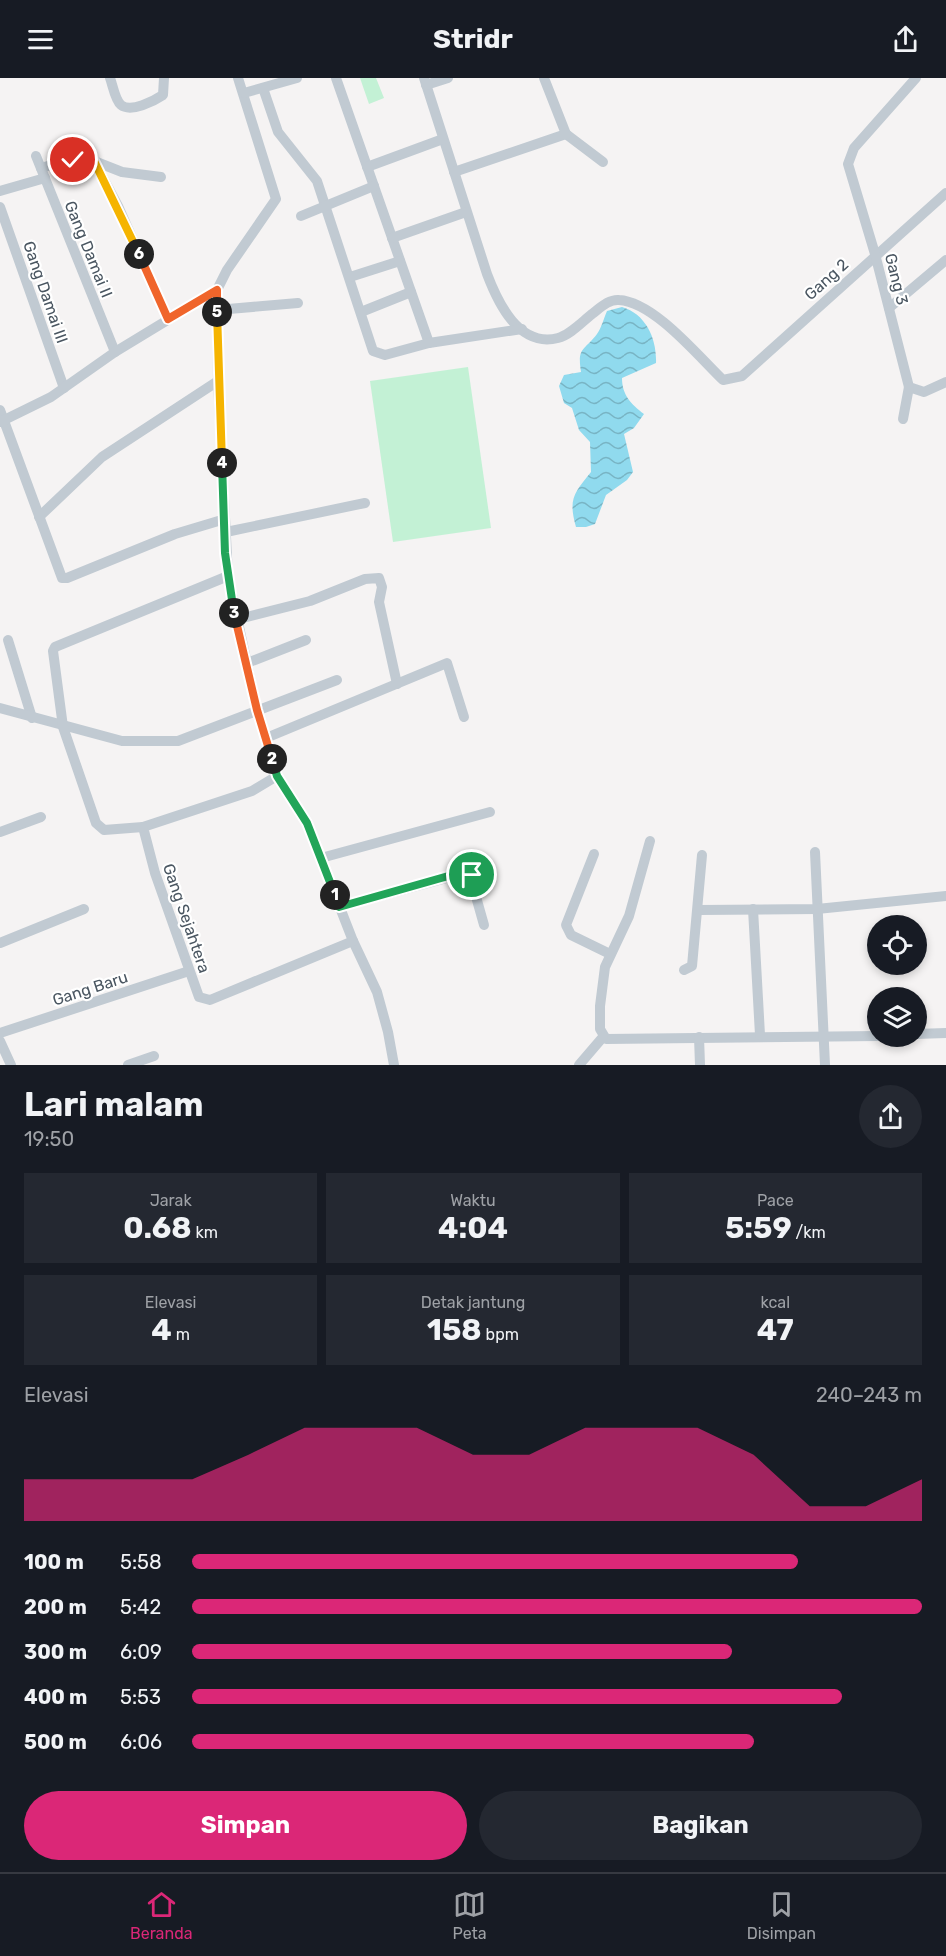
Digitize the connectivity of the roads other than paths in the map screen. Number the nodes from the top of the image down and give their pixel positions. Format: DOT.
graph roads {
  1 [pos="110,78"];
  2 [pos="164,78"];
  3 [pos="238,78"];
  4 [pos="297,78"];
  5 [pos="336,78"];
  6 [pos="448,78"];
  7 [pos="544,78"];
  8 [pos="916,78"];
  9 [pos="425,82"];
  10 [pos="263,88"];
  11 [pos="243,93"];
  12 [pos="566,134"];
  13 [pos="443,139"];
  14 [pos="36,156"];
  15 [pos="94,161"];
  16 [pos="603,162"];
  17 [pos="367,167"];
  18 [pos="454,172"];
  19 [pos="43,173"];
  20 [pos="161,177"];
  21 [pos="374,186"];
  22 [pos="0,191"];
  23 [pos="946,193"];
  24 [pos="327,206"];
  25 [pos="0,207"];
  26 [pos="466,212"];
  27 [pos="301,216"];
  28 [pos="392,237"];
  29 [pos="875,254"];
  30 [pos="946,260"];
  31 [pos="400,261"];
  32 [pos="350,277"];
  33 [pos="217,290"];
  34 [pos="411,292"];
  35 [pos="298,303"];
  36 [pos="888,308"];
  37 [pos="217,310"];
  38 [pos="361,312"];
  39 [pos="168,319"];
  40 [pos="522,329"];
  41 [pos="429,343"];
  42 [pos="115,352"];
  43 [pos="218,381"];
  44 [pos="946,382"];
  45 [pos="909,387"];
  46 [pos="64,388"];
  47 [pos="1,418"];
  48 [pos="903,419"];
  49 [pos="365,503"];
  50 [pos="39,518"];
  51 [pos="225,519"];
  52 [pos="226,532"];
  53 [pos="228,576"];
  54 [pos="236,620"];
  55 [pos="8,640"];
  56 [pos="306,640"];
  57 [pos="247,663"];
  58 [pos="337,680"];
  59 [pos="397,684"];
  60 [pos="0,708"];
  61 [pos="257,710"];
  62 [pos="464,717"];
  63 [pos="32,718"];
  64 [pos="63,727"];
  65 [pos="266,738"];
  66 [pos="277,776"];
  67 [pos="490,812"];
  68 [pos="41,817"];
  69 [pos="143,827"];
  70 [pos="0,832"];
  71 [pos="650,841"];
  72 [pos="815,852"];
  73 [pos="594,854"];
  74 [pos="702,855"];
  75 [pos="321,858"];
  76 [pos="946,896"];
  77 [pos="339,907"];
  78 [pos="84,909"];
  79 [pos="753,909"];
  80 [pos="817,909"];
  81 [pos="699,910"];
  82 [pos="484,925"];
  83 [pos="353,941"];
  84 [pos="0,943"];
  85 [pos="610,954"];
  86 [pos="684,970"];
  87 [pos="189,971"];
  88 [pos="0,1033"];
  89 [pos="927,1034"];
  90 [pos="946,1034"];
  91 [pos="760,1035"];
  92 [pos="867,1036"];
  93 [pos="603,1037"];
  94 [pos="699,1037"];
  95 [pos="824,1037"];
  96 [pos="0,1041"];
  97 [pos="154,1056"];
  98 [pos="11,1065"];
  99 [pos="128,1065"];
  100 [pos="394,1065"];
  101 [pos="579,1065"];
  102 [pos="700,1065"];
  103 [pos="825,1065"];
  1 -- 2 [label="street"];
  3 -- 11 [label="street"];
  4 -- 10 [label="street"];
  5 -- 17 [label="street"];
  6 -- 9 [label="street"];
  7 -- 12 [label="street"];
  8 -- 29 [label="street, Gang 3"];
  9 -- 13 [label="street"];
  10 -- 11 [label="street"];
  10 -- 24 [label="street"];
  11 -- 33 [label="street"];
  12 -- 16 [label="street"];
  12 -- 18 [label="street"];
  13 -- 17 [label="street"];
  13 -- 18 [label="street"];
  14 -- 19 [label="street, Gang Damai II"];
  15 -- 19 [label="street"];
  15 -- 20 [label="street"];
  15 -- 39 [label="street"];
  17 -- 21 [label="street"];
  18 -- 26 [label="street"];
  19 -- 22 [label="street"];
  19 -- 42 [label="street, Gang Damai II"];
  21 -- 24 [label="street"];
  21 -- 28 [label="street"];
  23 -- 29 [label="street, Gang 2"];
  24 -- 27 [label="street"];
  24 -- 32 [label="street"];
  25 -- 46 [label="street, Gang Damai III"];
  26 -- 28 [label="street"];
  26 -- 40 [label="street"];
  28 -- 31 [label="street"];
  29 -- 36 [label="street, Gang 3"];
  29 -- 40 [label="street, Gang 2"];
  30 -- 36 [label="street"];
  31 -- 32 [label="street"];
  31 -- 34 [label="street"];
  32 -- 38 [label="street"];
  33 -- 37 [label="street"];
  33 -- 39 [label="street"];
  34 -- 38 [label="street"];
  34 -- 41 [label="street"];
  35 -- 37 [label="street"];
  36 -- 45 [label="street, Gang 3"];
  37 -- 43 [label="street"];
  38 -- 41 [label="street"];
  39 -- 42 [label="street"];
  40 -- 41 [label="street"];
  42 -- 46 [label="street"];
  43 -- 50 [label="street"];
  43 -- 51 [label="street"];
  44 -- 45 [label="street"];
  45 -- 48 [label="street"];
  46 -- 47 [label="street"];
  47 -- 50 [label="street"];
  49 -- 52 [label="street"];
  50 -- 51 [label="street"];
  51 -- 52 [label="street"];
  52 -- 53 [label="street"];
  53 -- 54 [label="street"];
  53 -- 64 [label="street"];
  54 -- 57 [label="street"];
  54 -- 59 [label="street"];
  55 -- 63 [label="street"];
  56 -- 57 [label="street"];
  57 -- 61 [label="street"];
  58 -- 61 [label="street"];
  59 -- 62 [label="street"];
  59 -- 65 [label="street"];
  60 -- 63 [label="street"];
  61 -- 64 [label="street"];
  61 -- 65 [label="street"];
  63 -- 64 [label="street"];
  64 -- 69 [label="street"];
  65 -- 66 [label="street"];
  66 -- 69 [label="street"];
  66 -- 75 [label="street"];
  67 -- 75 [label="street"];
  68 -- 70 [label="street"];
  69 -- 87 [label="street, Gang Sejahtera"];
  71 -- 85 [label="street"];
  72 -- 80 [label="street"];
  73 -- 85 [label="street"];
  74 -- 81 [label="street"];
  75 -- 77 [label="street"];
  76 -- 80 [label="street"];
  77 -- 82 [label="street"];
  77 -- 83 [label="street"];
  78 -- 84 [label="street"];
  79 -- 80 [label="street"];
  79 -- 81 [label="street"];
  79 -- 91 [label="street"];
  80 -- 95 [label="street"];
  81 -- 86 [label="street"];
  83 -- 87 [label="street, Gang Sejahtera"];
  83 -- 100 [label="street"];
  85 -- 93 [label="street"];
  87 -- 88 [label="street, Gang Baru"];
  89 -- 90 [label="street"];
  91 -- 94 [label="street"];
  91 -- 95 [label="street"];
  92 -- 95 [label="street"];
  93 -- 94 [label="street"];
  93 -- 101 [label="street"];
  94 -- 102 [label="street"];
  95 -- 103 [label="street"];
  96 -- 98 [label="street"];
  97 -- 99 [label="street"];
}
